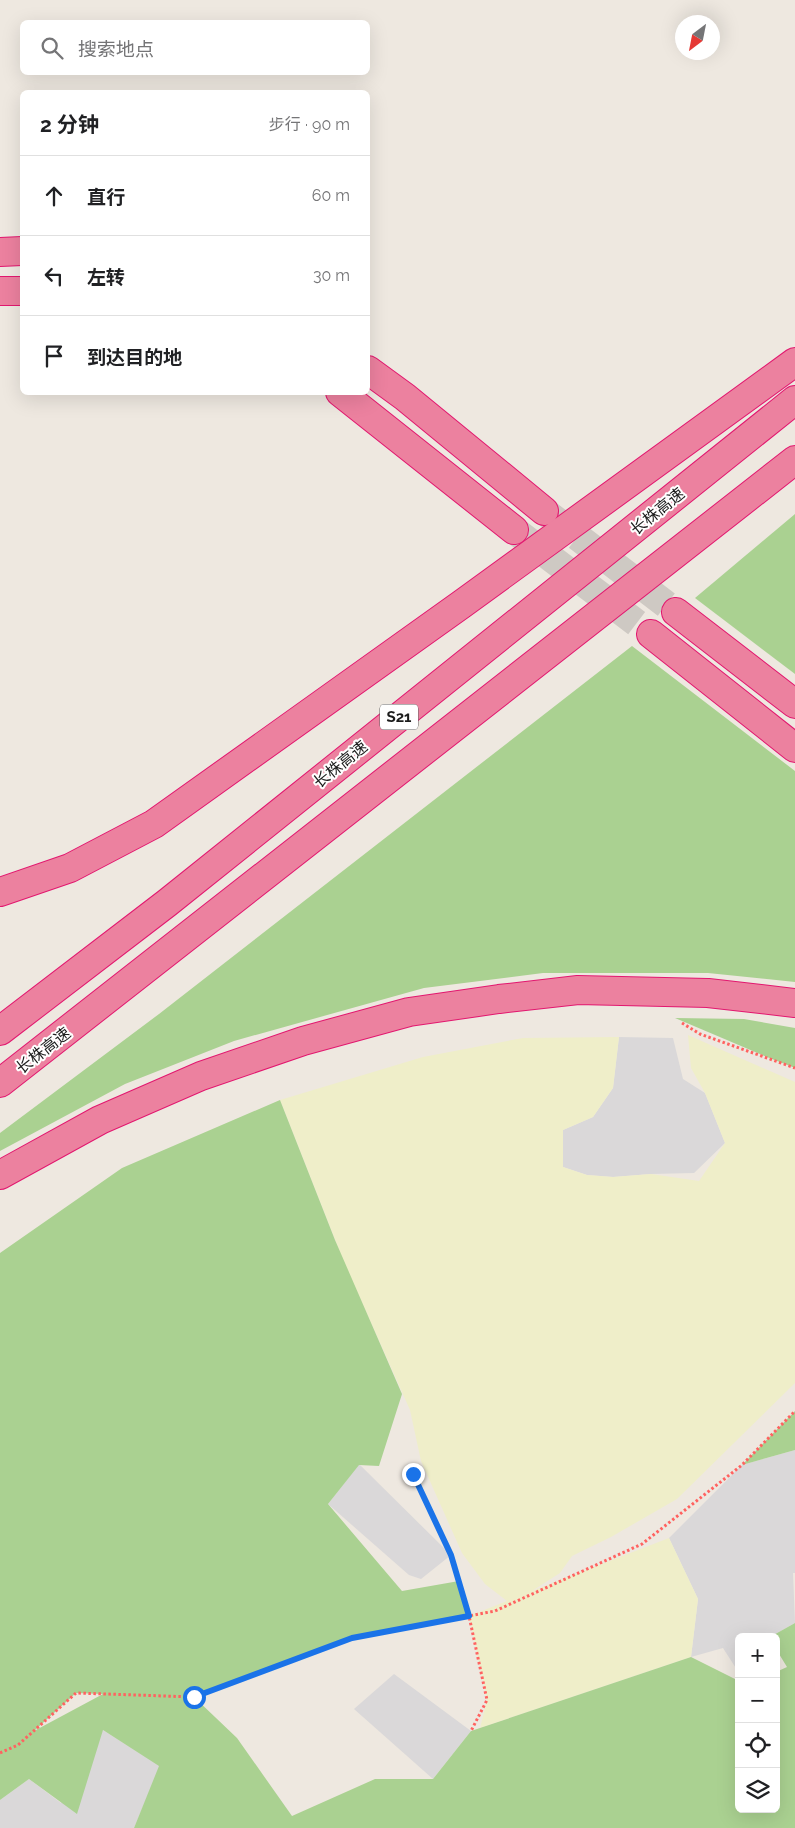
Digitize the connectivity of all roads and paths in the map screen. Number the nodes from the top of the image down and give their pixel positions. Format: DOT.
graph roads {
  1 [pos="20,251"];
  2 [pos="0,252"];
  3 [pos="0,291"];
  4 [pos="20,291"];
  5 [pos="795,362"];
  6 [pos="370,372"];
  7 [pos="344,395"];
  8 [pos="795,400"];
  9 [pos="795,460"];
  10 [pos="544,510"];
  11 [pos="514,530"];
  12 [pos="676,612"];
  13 [pos="651,634"];
  14 [pos="795,704"];
  15 [pos="795,748"];
  16 [pos="0,892"];
  17 [pos="795,1003"];
  18 [pos="675,1018"];
  19 [pos="0,1031"];
  20 [pos="795,1068"];
  21 [pos="0,1083"];
  22 [pos="0,1175"];
  23 [pos="795,1411"];
  24 [pos="413,1474"];
  25 [pos="469,1616"];
  26 [pos="471,1731"];
  27 [pos="0,1753"];
  1 -- 2 [label="highway"];
  3 -- 4 [label="highway"];
  5 -- 16 [label="highway"];
  6 -- 10 [label="highway"];
  7 -- 11 [label="highway"];
  8 -- 19 [label="highway, 长株高速 / S21"];
  9 -- 21 [label="highway, 长株高速 / S21"];
  12 -- 14 [label="highway"];
  13 -- 15 [label="highway"];
  17 -- 22 [label="highway"];
  18 -- 20 [label="path"];
  23 -- 25 [label="path"];
  24 -- 25 [label="path"];
  25 -- 26 [label="path"];
  25 -- 27 [label="path"];
}
